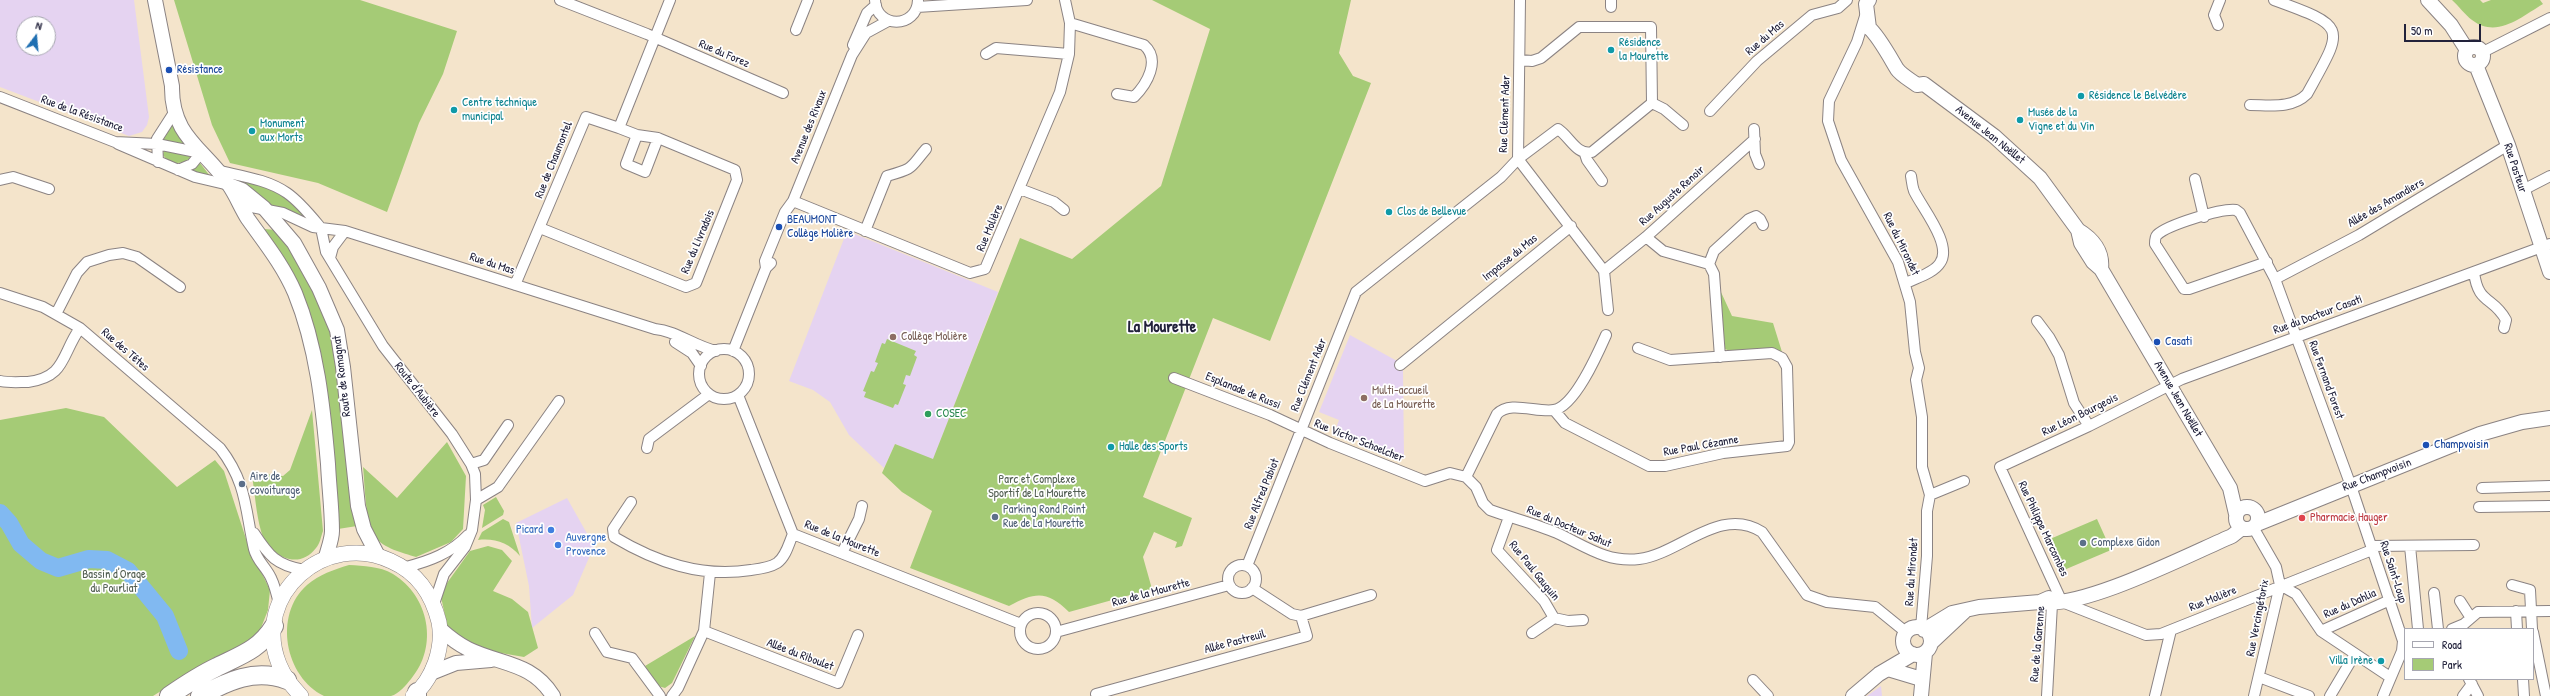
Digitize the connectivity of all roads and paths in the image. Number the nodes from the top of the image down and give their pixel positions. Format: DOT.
graph roads {
  1 [pos="155,0"];
  2 [pos="560,0"];
  3 [pos="670,0"];
  4 [pos="808,0"];
  5 [pos="1027,0"];
  6 [pos="1065,0"];
  7 [pos="1520,0"];
  8 [pos="1847,0"];
  9 [pos="2220,0"];
  10 [pos="2274,0"];
  11 [pos="2428,0"];
  12 [pos="876,2"];
  13 [pos="917,4"];
  14 [pos="1869,4"];
  15 [pos="2550,18"];
  16 [pos="888,21"];
  17 [pos="1070,23"];
  18 [pos="2218,25"];
  19 [pos="796,30"];
  20 [pos="1875,32"];
  21 [pos="655,39"];
  22 [pos="1857,42"];
  23 [pos="2467,50"];
  24 [pos="2483,52"];
  25 [pos="986,54"];
  26 [pos="1068,54"];
  27 [pos="852,55"];
  28 [pos="1520,60"];
  29 [pos="2476,65"];
  30 [pos="172,86"];
  31 [pos="783,93"];
  32 [pos="1117,94"];
  33 [pos="0,97"];
  34 [pos="1652,103"];
  35 [pos="2250,105"];
  36 [pos="175,111"];
  37 [pos="1710,111"];
  38 [pos="1683,125"];
  39 [pos="619,128"];
  40 [pos="637,135"];
  41 [pos="658,138"];
  42 [pos="115,142"];
  43 [pos="157,144"];
  44 [pos="2508,145"];
  45 [pos="926,149"];
  46 [pos="201,153"];
  47 [pos="1585,154"];
  48 [pos="1518,159"];
  49 [pos="158,162"];
  50 [pos="1759,164"];
  51 [pos="178,170"];
  52 [pos="216,170"];
  53 [pos="1911,176"];
  54 [pos="2550,176"];
  55 [pos="2194,179"];
  56 [pos="0,180"];
  57 [pos="1602,181"];
  58 [pos="230,185"];
  59 [pos="49,189"];
  60 [pos="1020,189"];
  61 [pos="2523,190"];
  62 [pos="241,204"];
  63 [pos="792,204"];
  64 [pos="264,208"];
  65 [pos="1064,210"];
  66 [pos="2204,216"];
  67 [pos="1763,225"];
  68 [pos="1570,226"];
  69 [pos="321,228"];
  70 [pos="540,228"];
  71 [pos="345,231"];
  72 [pos="865,231"];
  73 [pos="1646,237"];
  74 [pos="2546,246"];
  75 [pos="330,258"];
  76 [pos="2267,262"];
  77 [pos="1709,264"];
  78 [pos="1604,270"];
  79 [pos="2474,272"];
  80 [pos="2550,272"];
  81 [pos="2275,279"];
  82 [pos="1906,283"];
  83 [pos="515,285"];
  84 [pos="180,287"];
  85 [pos="0,293"];
  86 [pos="1608,310"];
  87 [pos="56,314"];
  88 [pos="2037,321"];
  89 [pos="80,328"];
  90 [pos="2504,328"];
  91 [pos="655,329"];
  92 [pos="1606,335"];
  93 [pos="2296,337"];
  94 [pos="1638,348"];
  95 [pos="716,351"];
  96 [pos="733,351"];
  97 [pos="1720,358"];
  98 [pos="1400,365"];
  99 [pos="700,366"];
  100 [pos="1174,378"];
  101 [pos="0,381"];
  102 [pos="2170,385"];
  103 [pos="709,394"];
  104 [pos="738,395"];
  105 [pos="559,402"];
  106 [pos="1554,410"];
  107 [pos="2550,418"];
  108 [pos="508,424"];
  109 [pos="2089,426"];
  110 [pos="1301,431"];
  111 [pos="647,448"];
  112 [pos="471,464"];
  113 [pos="2000,467"];
  114 [pos="1466,477"];
  115 [pos="1964,481"];
  116 [pos="2351,486"];
  117 [pos="2550,486"];
  118 [pos="2230,488"];
  119 [pos="2482,488"];
  120 [pos="1930,495"];
  121 [pos="476,500"];
  122 [pos="631,502"];
  123 [pos="862,506"];
  124 [pos="2296,506"];
  125 [pos="2550,506"];
  126 [pos="2479,507"];
  127 [pos="2252,508"];
  128 [pos="1510,517"];
  129 [pos="2245,523"];
  130 [pos="252,530"];
  131 [pos="472,530"];
  132 [pos="793,534"];
  133 [pos="2474,545"];
  134 [pos="2410,546"];
  135 [pos="2372,548"];
  136 [pos="842,553"];
  137 [pos="377,554"];
  138 [pos="326,557"];
  139 [pos="1247,566"];
  140 [pos="406,567"];
  141 [pos="304,570"];
  142 [pos="710,573"];
  143 [pos="1229,585"];
  144 [pos="2280,585"];
  145 [pos="2512,585"];
  146 [pos="1252,588"];
  147 [pos="2434,593"];
  148 [pos="1371,595"];
  149 [pos="2390,600"];
  150 [pos="2053,601"];
  151 [pos="2460,601"];
  152 [pos="279,604"];
  153 [pos="434,604"];
  154 [pos="2516,611"];
  155 [pos="2530,611"];
  156 [pos="2550,611"];
  157 [pos="1964,612"];
  158 [pos="1301,616"];
  159 [pos="1554,618"];
  160 [pos="2471,618"];
  161 [pos="1583,620"];
  162 [pos="1021,624"];
  163 [pos="274,626"];
  164 [pos="2418,628"];
  165 [pos="2438,628"];
  166 [pos="2454,628"];
  167 [pos="2517,628"];
  168 [pos="2532,628"];
  169 [pos="440,629"];
  170 [pos="1923,629"];
  171 [pos="2171,630"];
  172 [pos="704,631"];
  173 [pos="2321,631"];
  174 [pos="1056,632"];
  175 [pos="1532,632"];
  176 [pos="595,633"];
  177 [pos="858,635"];
  178 [pos="2534,637"];
  179 [pos="2404,641"];
  180 [pos="1916,647"];
  181 [pos="2355,654"];
  182 [pos="496,660"];
  183 [pos="1884,672"];
  184 [pos="431,673"];
  185 [pos="2259,677"];
  186 [pos="2390,677"];
  187 [pos="1918,678"];
  188 [pos="287,680"];
  189 [pos="1753,680"];
  190 [pos="2523,680"];
  191 [pos="2471,681"];
  192 [pos="1096,694"];
  193 [pos="416,695"];
  194 [pos="169,696"];
  195 [pos="200,696"];
  196 [pos="301,696"];
  197 [pos="553,696"];
  198 [pos="660,696"];
  199 [pos="672,696"];
  200 [pos="1768,696"];
  201 [pos="1853,696"];
  202 [pos="1921,696"];
  203 [pos="2047,696"];
  204 [pos="2155,696"];
  205 [pos="2254,696"];
  206 [pos="2309,696"];
  207 [pos="2330,696"];
  208 [pos="2383,696"];
  209 [pos="2463,696"];
  210 [pos="2478,696"];
  211 [pos="2524,696"];
  212 [pos="2546,696"];
  1 -- 30 [label="main road, Route de Romagnat"];
  2 -- 21 [label="street, Rue du Forez"];
  3 -- 21 [label="street"];
  4 -- 19 [label="street"];
  5 -- 13 [label="street"];
  6 -- 17 [label="street, Rue Molière"];
  7 -- 28 [label="street, Rue Clément Ader"];
  8 -- 37 [label="street, Rue du Mas"];
  9 -- 18 [label="street"];
  10 -- 35 [label="street"];
  11 -- 23 [label="main road"];
  12 -- 16 [label="street"];
  12 -- 27 [label="street, Avenue des Rivaux"];
  13 -- 16 [label="street"];
  14 -- 20 [label="main road, Avenue Jean Noëllet"];
  14 -- 22 [label="street, Rue du Mirondet"];
  15 -- 24 [label="street"];
  16 -- 27 [label="street, Avenue des Rivaux"];
  17 -- 26 [label="street, Rue Molière"];
  17 -- 32 [label="street"];
  20 -- 22 [label="street"];
  20 -- 102 [label="main road, Avenue Jean Noëllet"];
  21 -- 31 [label="street, Rue du Forez"];
  21 -- 39 [label="street"];
  22 -- 82 [label="street, Rue du Mirondet"];
  23 -- 24 [label="main road"];
  23 -- 29 [label="main road"];
  24 -- 29 [label="main road"];
  25 -- 26 [label="street"];
  26 -- 60 [label="street, Rue Molière"];
  27 -- 63 [label="street, Avenue des Rivaux"];
  28 -- 34 [label="street"];
  28 -- 48 [label="street, Rue Clément Ader"];
  29 -- 44 [label="main road, Rue Pasteur"];
  30 -- 36 [label="main road, Route de Romagnat"];
  30 -- 46 [label="main road, Route de Romagnat"];
  33 -- 42 [label="street, Rue de la Résistance"];
  34 -- 38 [label="street"];
  34 -- 47 [label="street"];
  36 -- 43 [label="street"];
  36 -- 46 [label="main road, Route de Romagnat"];
  39 -- 40 [label="street, Rue du Livradois"];
  39 -- 70 [label="street, Rue de Chaumontel"];
  40 -- 41 [label="street, Rue du Livradois"];
  40 -- 41 [label="street"];
  41 -- 70 [label="street, Rue du Livradois"];
  42 -- 43 [label="street, Rue de la Résistance"];
  42 -- 49 [label="street"];
  43 -- 46 [label="street, Rue de la Résistance"];
  43 -- 49 [label="street"];
  44 -- 61 [label="main road, Rue Pasteur"];
  44 -- 81 [label="street, Allée des Amandiers"];
  45 -- 72 [label="street"];
  46 -- 51 [label="street"];
  46 -- 52 [label="main road, Route de Romagnat"];
  47 -- 48 [label="street"];
  47 -- 57 [label="street"];
  48 -- 68 [label="street"];
  48 -- 110 [label="street, Rue Clément Ader"];
  49 -- 51 [label="street"];
  50 -- 73 [label="street, Rue Auguste Renoir"];
  51 -- 58 [label="street"];
  52 -- 58 [label="main road, Route de Romagnat"];
  52 -- 69 [label="street"];
  53 -- 82 [label="street"];
  54 -- 61 [label="street"];
  55 -- 66 [label="street"];
  56 -- 59 [label="street"];
  58 -- 62 [label="main road, Route de Romagnat"];
  58 -- 64 [label="main road, Route de Romagnat"];
  60 -- 65 [label="street"];
  60 -- 72 [label="street, Rue Molière"];
  61 -- 74 [label="main road, Rue Pasteur"];
  62 -- 64 [label="street, Rue du Mas"];
  62 -- 138 [label="main road, Route de Romagnat"];
  63 -- 72 [label="street, Rue Molière"];
  63 -- 96 [label="street, Avenue des Rivaux"];
  64 -- 69 [label="street, Rue du Mas"];
  64 -- 137 [label="main road, Route de Romagnat"];
  66 -- 76 [label="street, Rue Fernand Forest"];
  66 -- 76 [label="street, Rue Fernand Forest"];
  67 -- 77 [label="street"];
  68 -- 78 [label="street"];
  68 -- 98 [label="street, Impasse du Mas"];
  69 -- 71 [label="street, Rue du Mas"];
  69 -- 75 [label="street, Route d'Aubière"];
  70 -- 83 [label="street, Rue de Chaumontel"];
  71 -- 75 [label="street"];
  71 -- 83 [label="street, Rue du Mas"];
  73 -- 77 [label="street"];
  73 -- 78 [label="street, Rue Auguste Renoir"];
  74 -- 79 [label="street, Rue du Docteur Casati"];
  74 -- 80 [label="main road, Rue Pasteur"];
  75 -- 112 [label="street, Route d'Aubière"];
  76 -- 81 [label="street, Rue Fernand Forest"];
  77 -- 97 [label="street"];
  78 -- 86 [label="street"];
  79 -- 90 [label="street"];
  79 -- 93 [label="street, Rue du Docteur Casati"];
  81 -- 93 [label="street, Rue Fernand Forest"];
  82 -- 120 [label="street, Rue du Mirondet"];
  83 -- 91 [label="street, Rue du Mas"];
  84 -- 87 [label="street"];
  85 -- 87 [label="street, Rue des Têtes"];
  87 -- 89 [label="street, Rue des Têtes"];
  88 -- 109 [label="street"];
  89 -- 101 [label="street"];
  89 -- 130 [label="street, Rue des Têtes"];
  91 -- 95 [label="street, Rue du Mas"];
  91 -- 99 [label="street, Rue du Mas"];
  92 -- 106 [label="street"];
  93 -- 102 [label="street, Rue du Docteur Casati"];
  93 -- 116 [label="street, Rue Fernand Forest"];
  94 -- 97 [label="street, Rue Paul Cézanne"];
  95 -- 96 [label="street"];
  95 -- 99 [label="street"];
  96 -- 104 [label="street"];
  97 -- 106 [label="street, Rue Paul Cézanne"];
  99 -- 103 [label="street"];
  100 -- 110 [label="street, Esplanade de Russi"];
  102 -- 109 [label="street, Rue Léon Bourgeois"];
  102 -- 118 [label="main road, Avenue Jean Noëllet"];
  103 -- 104 [label="street"];
  103 -- 111 [label="street"];
  104 -- 132 [label="street, Rue de la Mourette"];
  105 -- 121 [label="street"];
  106 -- 114 [label="street"];
  107 -- 116 [label="main road, Rue Champvoisin"];
  108 -- 112 [label="street"];
  109 -- 113 [label="street, Rue Léon Bourgeois"];
  110 -- 114 [label="street, Rue Victor Schoelcher"];
  110 -- 139 [label="street, Rue Alfred Pabiot"];
  112 -- 121 [label="street, Route d'Aubière"];
  113 -- 150 [label="street, Rue Philippe Marcombes"];
  114 -- 128 [label="street, Rue du Docteur Sahut"];
  115 -- 120 [label="street"];
  116 -- 124 [label="main road, Rue Champvoisin"];
  116 -- 135 [label="street, Rue Saint-Loup"];
  117 -- 119 [label="street"];
  118 -- 127 [label="main road, Avenue Jean Noëllet"];
  118 -- 129 [label="main road, Avenue Jean Noëllet"];
  120 -- 170 [label="street, Rue du Mirondet"];
  121 -- 131 [label="street, Route d'Aubière"];
  122 -- 142 [label="street"];
  123 -- 136 [label="street"];
  124 -- 127 [label="main road, Rue Champvoisin"];
  124 -- 129 [label="main road, Rue Champvoisin"];
  125 -- 126 [label="street"];
  127 -- 129 [label="main road"];
  127 -- 129 [label="main road"];
  128 -- 159 [label="street, Rue Paul Gauguin"];
  128 -- 180 [label="street, Rue du Docteur Sahut"];
  129 -- 144 [label="street, Rue Vercingétorix"];
  129 -- 150 [label="main road"];
  130 -- 141 [label="street"];
  130 -- 152 [label="street"];
  131 -- 140 [label="street"];
  131 -- 153 [label="street, Route d'Aubière"];
  132 -- 136 [label="street, Rue de la Mourette"];
  132 -- 142 [label="street"];
  133 -- 134 [label="street"];
  134 -- 135 [label="street"];
  134 -- 164 [label="street"];
  135 -- 144 [label="street, Rue Molière"];
  135 -- 149 [label="street, Rue Saint-Loup"];
  136 -- 162 [label="street, Rue de la Mourette"];
  137 -- 138 [label="main road"];
  137 -- 140 [label="main road"];
  138 -- 141 [label="main road"];
  139 -- 143 [label="street"];
  139 -- 146 [label="street"];
  140 -- 153 [label="main road"];
  141 -- 152 [label="main road"];
  142 -- 172 [label="street"];
  143 -- 146 [label="street"];
  143 -- 174 [label="street, Rue de la Mourette"];
  144 -- 171 [label="street, Rue Molière"];
  144 -- 173 [label="street"];
  144 -- 185 [label="street, Rue Vercingétorix"];
  145 -- 155 [label="street"];
  146 -- 158 [label="street"];
  147 -- 165 [label="street"];
  148 -- 158 [label="street"];
  149 -- 173 [label="street, Rue du Dahlia"];
  149 -- 179 [label="street, Rue Saint-Loup"];
  150 -- 157 [label="main road"];
  150 -- 171 [label="street, Rue Molière"];
  150 -- 203 [label="street, Rue de la Garenne"];
  151 -- 160 [label="street"];
  152 -- 163 [label="main road"];
  153 -- 169 [label="main road"];
  154 -- 155 [label="street"];
  154 -- 160 [label="street"];
  154 -- 167 [label="street"];
  155 -- 156 [label="street"];
  155 -- 168 [label="street"];
  157 -- 170 [label="main road"];
  157 -- 180 [label="main road"];
  158 -- 192 [label="street, Allée Pastreuil"];
  159 -- 161 [label="street, Rue Paul Gauguin"];
  159 -- 175 [label="street, Rue Paul Gauguin"];
  160 -- 166 [label="street"];
  162 -- 174 [label="street"];
  162 -- 174 [label="street"];
  163 -- 188 [label="main road"];
  163 -- 194 [label="highway"];
  169 -- 182 [label="main road"];
  169 -- 184 [label="main road"];
  170 -- 180 [label="main road"];
  171 -- 204 [label="street"];
  172 -- 177 [label="street, Allée du Riboulet"];
  172 -- 199 [label="street"];
  173 -- 181 [label="street"];
  176 -- 198 [label="street"];
  178 -- 212 [label="street"];
  179 -- 186 [label="street"];
  180 -- 183 [label="main road"];
  180 -- 187 [label="main road"];
  180 -- 202 [label="main road"];
  181 -- 186 [label="street"];
  181 -- 207 [label="street"];
  182 -- 184 [label="main road"];
  182 -- 197 [label="main road"];
  183 -- 187 [label="main road"];
  183 -- 201 [label="main road"];
  184 -- 193 [label="main road"];
  185 -- 205 [label="street, Rue Vercingétorix"];
  185 -- 206 [label="street"];
  186 -- 208 [label="street"];
  187 -- 202 [label="main road"];
  188 -- 195 [label="highway"];
  188 -- 196 [label="main road"];
  189 -- 200 [label="street"];
  190 -- 211 [label="street"];
  191 -- 209 [label="street"];
  191 -- 210 [label="street"];
}
